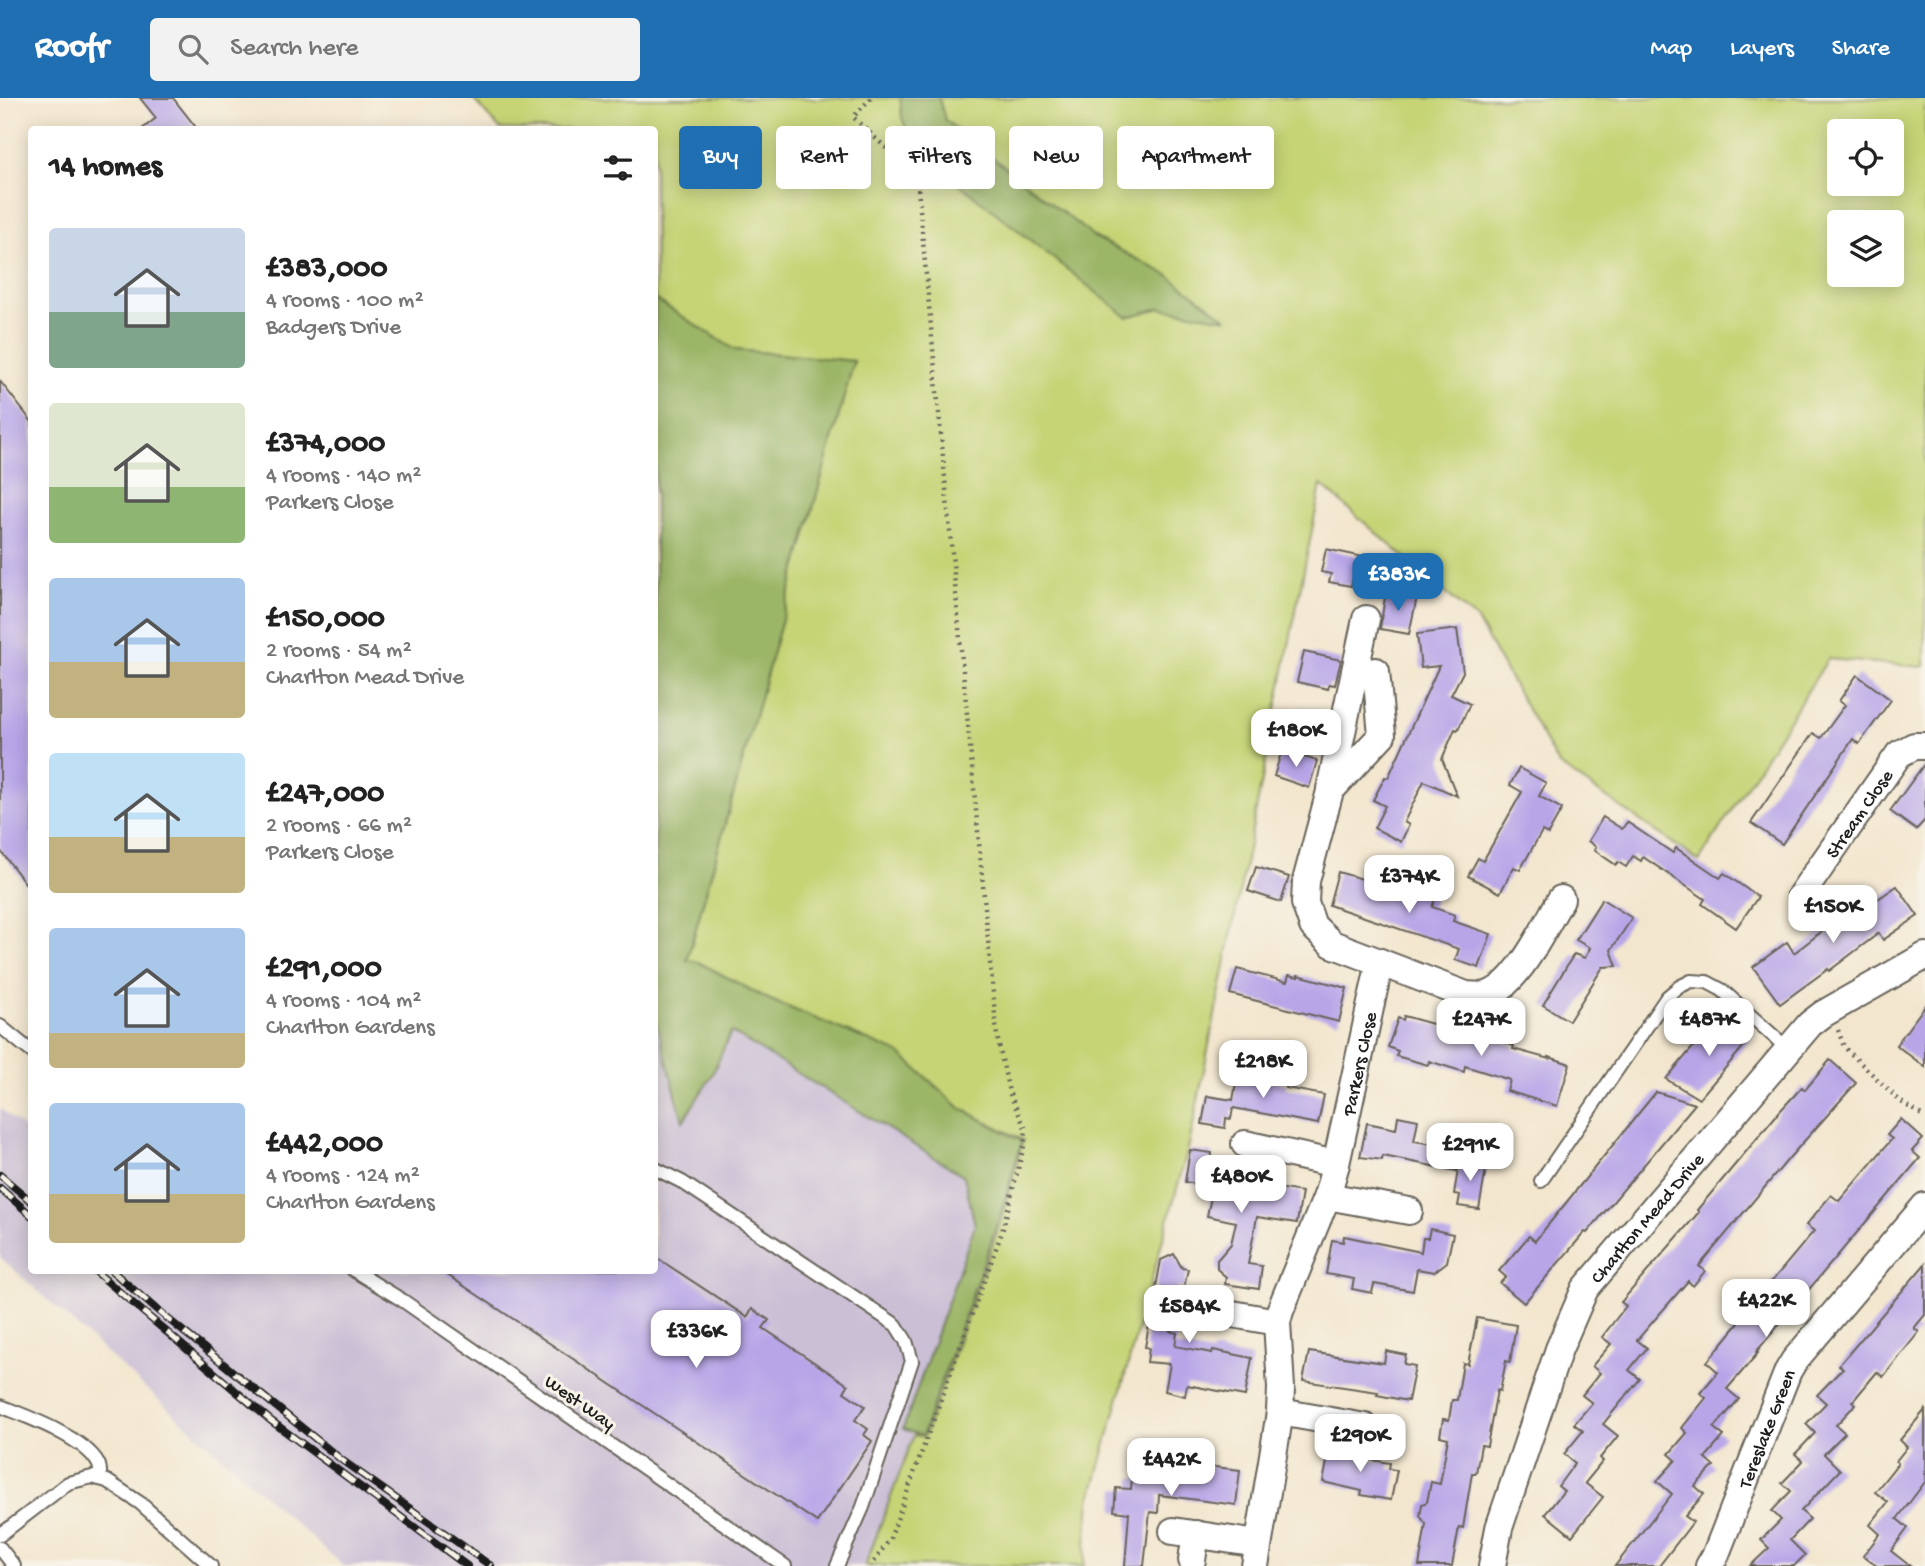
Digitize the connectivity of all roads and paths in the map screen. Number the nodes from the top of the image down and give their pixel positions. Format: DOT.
graph roads {
  1 [pos="871,98"];
  2 [pos="1366,619"];
  3 [pos="1377,671"];
  4 [pos="1925,746"];
  5 [pos="1330,791"];
  6 [pos="1801,895"];
  7 [pos="1561,899"];
  8 [pos="1925,956"];
  9 [pos="1380,962"];
  10 [pos="1832,1009"];
  11 [pos="0,1027"];
  12 [pos="28,1049"];
  13 [pos="1788,1049"];
  14 [pos="1925,1117"];
  15 [pos="1245,1144"];
  16 [pos="1336,1164"];
  17 [pos="658,1170"];
  18 [pos="1542,1181"];
  19 [pos="1327,1196"];
  20 [pos="1925,1206"];
  21 [pos="1409,1211"];
  22 [pos="360,1274"];
  23 [pos="1211,1306"];
  24 [pos="1277,1322"];
  25 [pos="0,1406"];
  26 [pos="1280,1412"];
  27 [pos="1352,1416"];
  28 [pos="100,1479"];
  29 [pos="0,1535"];
  30 [pos="1187,1542"];
  31 [pos="0,1548"];
  32 [pos="1256,1555"];
  33 [pos="14,1566"];
  34 [pos="211,1566"];
  35 [pos="785,1566"];
  36 [pos="836,1566"];
  37 [pos="871,1566"];
  38 [pos="1492,1566"];
  39 [pos="1709,1566"];
  1 -- 37 [label="path"];
  2 -- 5 [label="street"];
  3 -- 5 [label="street"];
  4 -- 6 [label="street, Stream Close"];
  5 -- 9 [label="street"];
  7 -- 9 [label="street"];
  8 -- 10 [label="street, Charlton Mead Drive"];
  9 -- 16 [label="street, Parkers Close"];
  10 -- 13 [label="street, Charlton Mead Drive"];
  10 -- 14 [label="path"];
  11 -- 12 [label="lane"];
  13 -- 18 [label="lane"];
  13 -- 38 [label="street, Charlton Mead Drive"];
  15 -- 16 [label="street"];
  16 -- 19 [label="street, Parkers Close"];
  17 -- 36 [label="lane"];
  19 -- 21 [label="street"];
  19 -- 24 [label="street, Parkers Close"];
  20 -- 39 [label="street, Tereslake Green"];
  22 -- 35 [label="lane, West Way"];
  23 -- 24 [label="street"];
  24 -- 26 [label="street"];
  25 -- 28 [label="lane"];
  26 -- 27 [label="street"];
  26 -- 32 [label="street"];
  28 -- 29 [label="lane"];
  28 -- 34 [label="lane"];
  30 -- 32 [label="street"];
  31 -- 33 [label="lane"];
}
